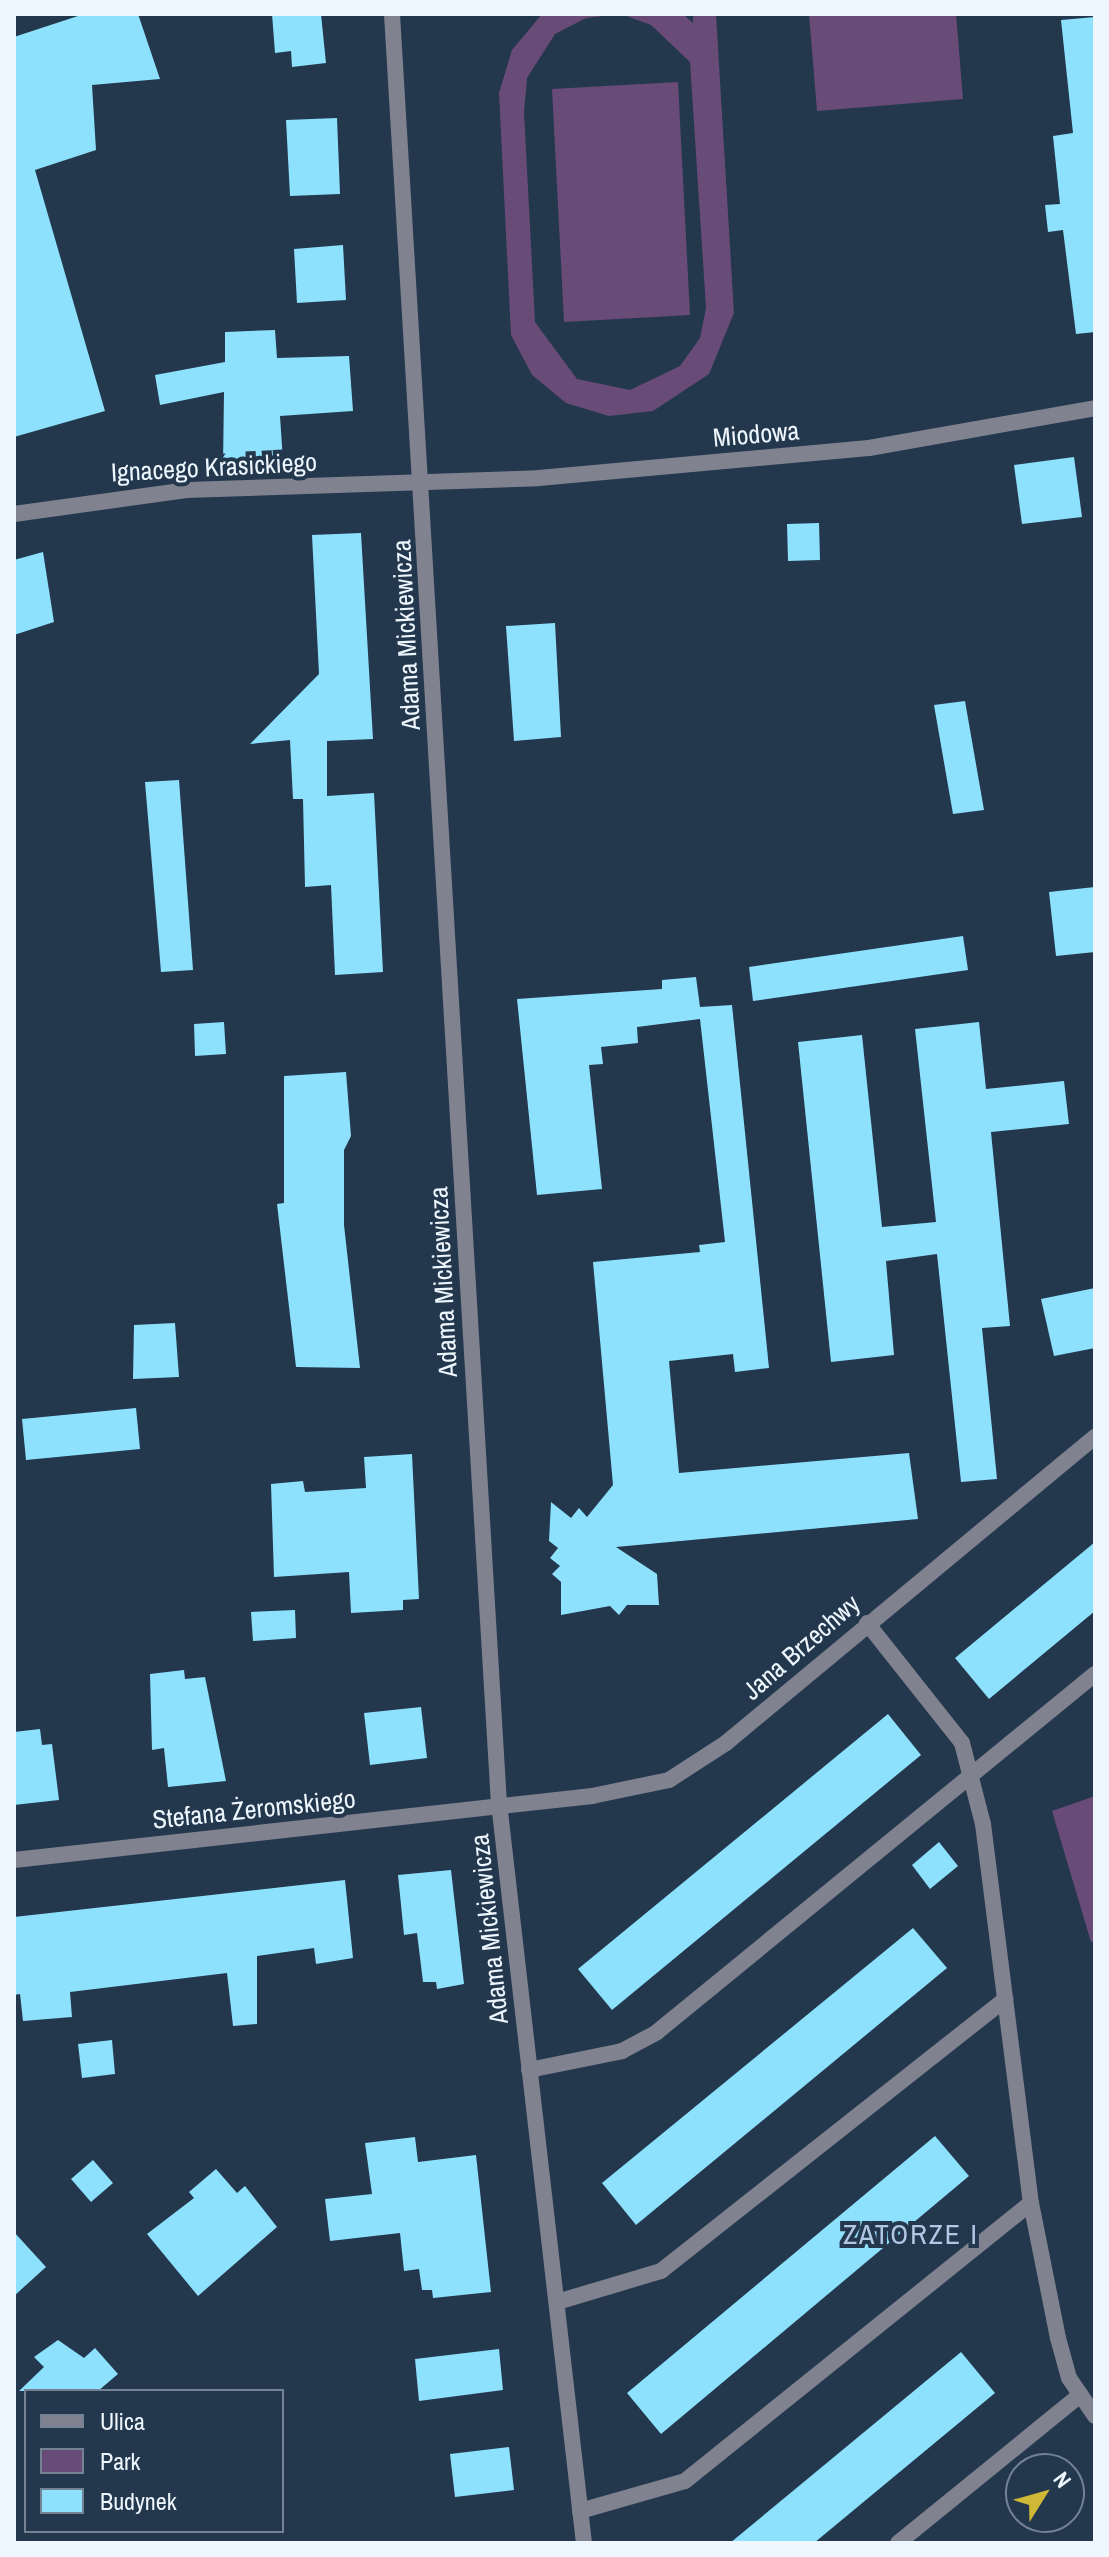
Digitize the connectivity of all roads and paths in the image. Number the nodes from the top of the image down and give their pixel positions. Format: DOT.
graph roads {
  1 [pos="392,14"];
  2 [pos="1095,408"];
  3 [pos="418,482"];
  4 [pos="14,514"];
  5 [pos="1095,1437"];
  6 [pos="867,1623"];
  7 [pos="1095,1674"];
  8 [pos="970,1775"];
  9 [pos="499,1803"];
  10 [pos="14,1860"];
  11 [pos="1006,1999"];
  12 [pos="529,2070"];
  13 [pos="1031,2203"];
  14 [pos="557,2302"];
  15 [pos="1080,2395"];
  16 [pos="1095,2416"];
  17 [pos="580,2511"];
  18 [pos="584,2543"];
  19 [pos="898,2543"];
  1 -- 3 [label="street, Adama Mickiewicza"];
  2 -- 3 [label="street, Miodowa"];
  3 -- 4 [label="street, Ignacego Krasickiego"];
  3 -- 9 [label="street, Adama Mickiewicza"];
  5 -- 6 [label="street, Jana Brzechwy"];
  6 -- 8 [label="street"];
  6 -- 9 [label="street, Jana Brzechwy"];
  7 -- 8 [label="street"];
  8 -- 11 [label="street"];
  8 -- 12 [label="street"];
  9 -- 10 [label="street, Stefana Żeromskiego"];
  9 -- 12 [label="street, Adama Mickiewicza"];
  11 -- 13 [label="street"];
  11 -- 14 [label="street"];
  12 -- 14 [label="street, Adama Mickiewicza"];
  13 -- 15 [label="street"];
  13 -- 17 [label="street"];
  14 -- 17 [label="street, Adama Mickiewicza"];
  15 -- 16 [label="street"];
  15 -- 19 [label="street"];
  17 -- 18 [label="street, Adama Mickiewicza"];
}
